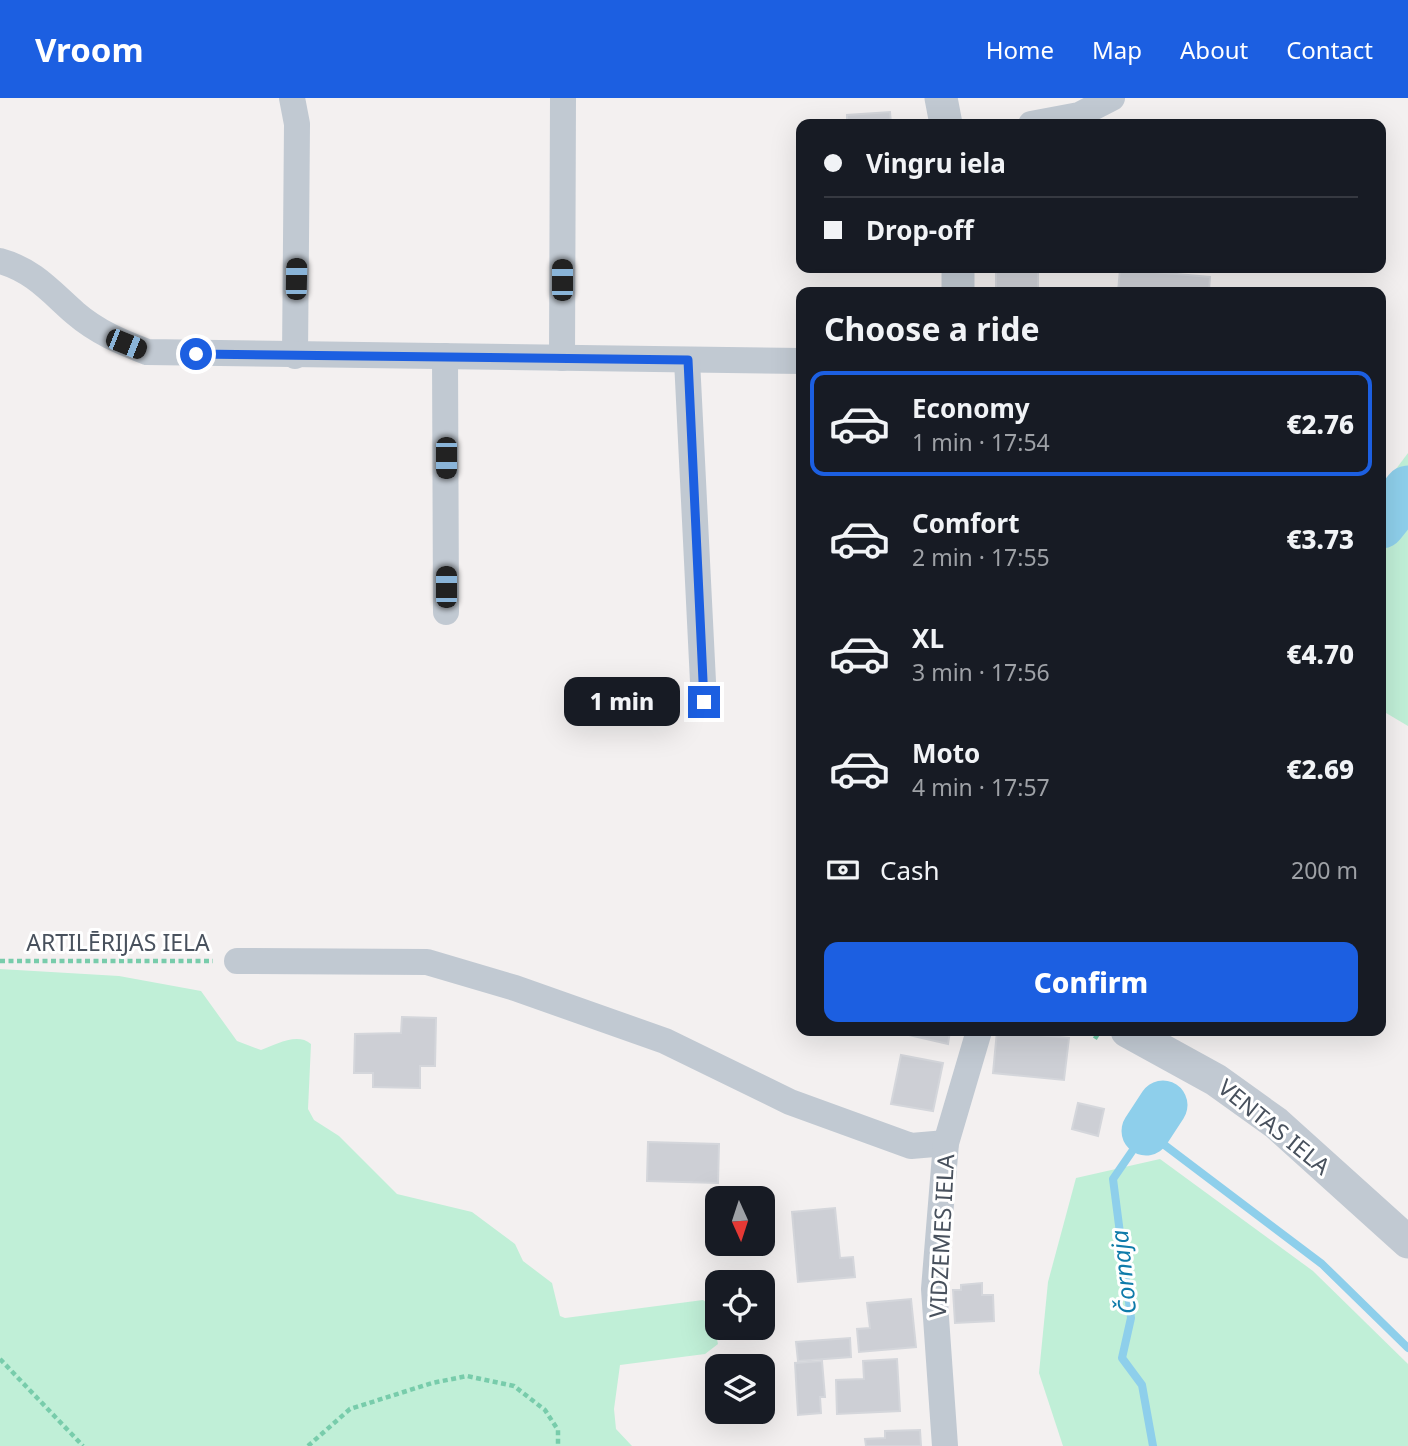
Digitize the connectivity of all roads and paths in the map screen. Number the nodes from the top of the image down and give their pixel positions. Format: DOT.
graph roads {
  1 [pos="292,98"];
  2 [pos="563,98"];
  3 [pos="941,98"];
  4 [pos="1112,98"];
  5 [pos="945,119"];
  6 [pos="1058,119"];
  7 [pos="0,261"];
  8 [pos="295,356"];
  9 [pos="445,356"];
  10 [pos="562,358"];
  11 [pos="688,360"];
  12 [pos="796,361"];
  13 [pos="446,612"];
  14 [pos="704,702"];
  15 [pos="237,961"];
  16 [pos="1,962"];
  17 [pos="978,1036"];
  18 [pos="1136,1036"];
  19 [pos="946,1143"];
  20 [pos="1408,1242"];
  21 [pos="0,1359"];
  22 [pos="83,1446"];
  23 [pos="308,1446"];
  24 [pos="558,1446"];
  25 [pos="945,1446"];
  1 -- 8 [label="street"];
  2 -- 10 [label="street"];
  3 -- 5 [label="street"];
  4 -- 6 [label="street"];
  7 -- 8 [label="street"];
  8 -- 9 [label="street"];
  9 -- 10 [label="street"];
  9 -- 13 [label="street"];
  10 -- 11 [label="street"];
  11 -- 12 [label="street"];
  11 -- 14 [label="street"];
  15 -- 16 [label="path, ARTILĒRIJAS IELA"];
  15 -- 19 [label="street"];
  17 -- 19 [label="street, VIDZEMES IELA"];
  18 -- 20 [label="street, VENTAS IELA"];
  19 -- 25 [label="street, VIDZEMES IELA"];
  21 -- 22 [label="path"];
  23 -- 24 [label="path"];
}
